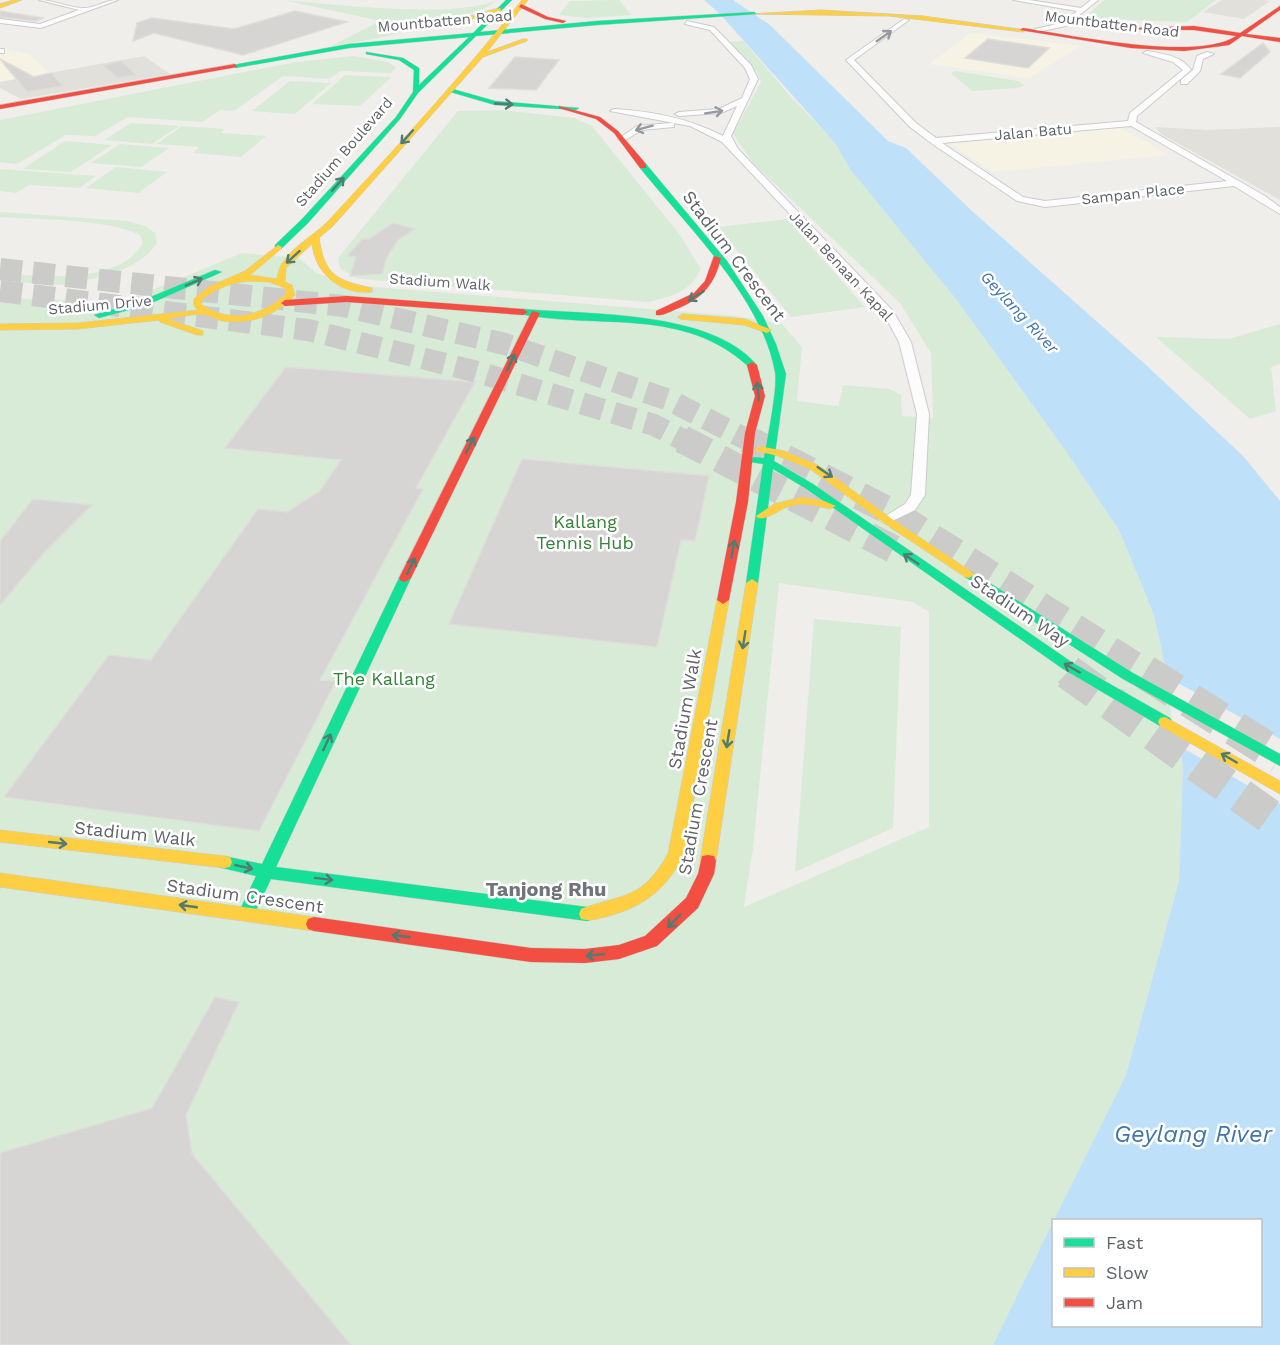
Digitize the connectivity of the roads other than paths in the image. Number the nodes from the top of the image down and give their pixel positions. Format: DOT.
graph roads {
  1 [pos="6,0"];
  2 [pos="18,0"];
  3 [pos="42,0"];
  4 [pos="115,0"];
  5 [pos="1016,0"];
  6 [pos="1095,0"];
  7 [pos="512,3"];
  8 [pos="0,4"];
  9 [pos="1280,8"];
  10 [pos="87,10"];
  11 [pos="1083,10"];
  12 [pos="767,16"];
  13 [pos="719,18"];
  14 [pos="906,20"];
  15 [pos="0,21"];
  16 [pos="597,23"];
  17 [pos="687,23"];
  18 [pos="1278,27"];
  19 [pos="1016,29"];
  20 [pos="576,30"];
  21 [pos="1037,30"];
  22 [pos="496,35"];
  23 [pos="473,37"];
  24 [pos="1249,37"];
  25 [pos="1280,40"];
  26 [pos="1280,47"];
  27 [pos="354,49"];
  28 [pos="1231,51"];
  29 [pos="1147,53"];
  30 [pos="1210,54"];
  31 [pos="481,56"];
  32 [pos="466,73"];
  33 [pos="431,77"];
  34 [pos="448,91"];
  35 [pos="415,94"];
  36 [pos="747,99"];
  37 [pos="0,107"];
  38 [pos="561,107"];
  39 [pos="614,111"];
  40 [pos="636,112"];
  41 [pos="0,116"];
  42 [pos="1132,121"];
  43 [pos="619,135"];
  44 [pos="934,141"];
  45 [pos="737,154"];
  46 [pos="1236,183"];
  47 [pos="1280,211"];
  48 [pos="305,221"];
  49 [pos="315,238"];
  50 [pos="717,258"];
  51 [pos="237,279"];
  52 [pos="285,284"];
  53 [pos="406,297"];
  54 [pos="285,303"];
  55 [pos="200,305"];
  56 [pos="535,313"];
  57 [pos="99,315"];
  58 [pos="654,315"];
  59 [pos="0,318"];
  60 [pos="149,318"];
  61 [pos="633,320"];
  62 [pos="727,321"];
  63 [pos="0,327"];
  64 [pos="767,330"];
  65 [pos="200,333"];
  66 [pos="716,338"];
  67 [pos="747,454"];
  68 [pos="770,456"];
  69 [pos="841,510"];
  70 [pos="762,516"];
  71 [pos="886,520"];
  72 [pos="1280,760"];
  73 [pos="1280,788"];
  74 [pos="0,836"];
  75 [pos="266,872"];
  76 [pos="0,880"];
  77 [pos="246,914"];
  1 -- 8 [label="street"];
  2 -- 8 [label="street"];
  3 -- 10 [label="street"];
  4 -- 10 [label="street"];
  5 -- 11 [label="street"];
  6 -- 11 [label="street"];
  7 -- 16 [label="street"];
  7 -- 22 [label="street, Stadium Boulevard"];
  7 -- 23 [label="street, Stadium Boulevard"];
  7 -- 27 [label="street"];
  9 -- 24 [label="street, Mountbatten Road"];
  10 -- 15 [label="street"];
  11 -- 21 [label="street"];
  12 -- 13 [label="street, Mountbatten Road"];
  12 -- 14 [label="street, Mountbatten Road"];
  12 -- 19 [label="street, Mountbatten Road"];
  13 -- 16 [label="street, Mountbatten Road"];
  13 -- 17 [label="street, Mountbatten Road"];
  14 -- 29 [label="street, Mountbatten Road"];
  44 -- 14 [label="street, one-way"];
  16 -- 22 [label="street, Mountbatten Road"];
  17 -- 20 [label="street, Mountbatten Road"];
  17 -- 36 [label="street, Jalan Benaan Kapal"];
  18 -- 24 [label="street, Mountbatten Road"];
  19 -- 21 [label="street"];
  19 -- 24 [label="street, Mountbatten Road"];
  20 -- 22 [label="street, Mountbatten Road"];
  20 -- 31 [label="street"];
  21 -- 24 [label="street"];
  22 -- 23 [label="street, Mountbatten Road"];
  22 -- 31 [label="street, Stadium Boulevard"];
  23 -- 27 [label="street, Mountbatten Road"];
  23 -- 33 [label="street, Stadium Boulevard"];
  24 -- 25 [label="street"];
  24 -- 26 [label="street"];
  24 -- 28 [label="street, Mountbatten Road"];
  26 -- 28 [label="street"];
  27 -- 35 [label="street"];
  27 -- 37 [label="street, Mountbatten Road"];
  27 -- 41 [label="street, Mountbatten Road"];
  28 -- 30 [label="street, Mountbatten Road"];
  29 -- 30 [label="street, Mountbatten Road"];
  29 -- 42 [label="street"];
  30 -- 42 [label="street"];
  31 -- 32 [label="street, Stadium Boulevard"];
  32 -- 33 [label="street"];
  32 -- 34 [label="street, Stadium Boulevard"];
  33 -- 35 [label="street, Stadium Boulevard"];
  34 -- 35 [label="street"];
  34 -- 38 [label="street, one-way"];
  34 -- 49 [label="street, Stadium Boulevard, one-way"];
  48 -- 35 [label="street, Stadium Boulevard, one-way"];
  40 -- 36 [label="street, Jalan Benaan Kapal, one-way"];
  36 -- 45 [label="street, Jalan Benaan Kapal"];
  38 -- 39 [label="street, Jalan Benaan Kapal"];
  38 -- 43 [label="street"];
  39 -- 40 [label="street, Jalan Benaan Kapal"];
  39 -- 43 [label="street"];
  40 -- 45 [label="street, Jalan Benaan Kapal"];
  42 -- 44 [label="street, Jalan Batu"];
  42 -- 46 [label="street"];
  45 -- 43 [label="street, one-way"];
  43 -- 50 [label="street, Stadium Crescent"];
  44 -- 46 [label="street, Sampan Place"];
  45 -- 71 [label="street, Jalan Benaan Kapal"];
  46 -- 47 [label="street"];
  48 -- 51 [label="street, Stadium Boulevard"];
  57 -- 48 [label="street, one-way"];
  49 -- 52 [label="street, Stadium Boulevard, one-way"];
  49 -- 53 [label="street"];
  50 -- 58 [label="street, one-way"];
  50 -- 64 [label="street, Stadium Crescent"];
  51 -- 52 [label="street, Stadium Boulevard"];
  51 -- 55 [label="street, Stadium Boulevard"];
  52 -- 53 [label="street, Stadium Walk"];
  52 -- 54 [label="street, Stadium Boulevard"];
  53 -- 58 [label="street, Stadium Walk"];
  54 -- 55 [label="street"];
  54 -- 56 [label="street, Stadium Walk"];
  55 -- 57 [label="street, Stadium Drive"];
  55 -- 60 [label="street, Stadium Drive"];
  56 -- 61 [label="street, Stadium Walk"];
  75 -- 56 [label="street, one-way"];
  57 -- 59 [label="street, Stadium Drive"];
  58 -- 61 [label="street"];
  58 -- 62 [label="street, Stadium Walk"];
  60 -- 63 [label="street, Stadium Drive"];
  60 -- 65 [label="street"];
  61 -- 66 [label="street, Stadium Walk"];
  62 -- 64 [label="street, Stadium Walk"];
  62 -- 66 [label="street"];
  64 -- 68 [label="street, Stadium Crescent"];
  67 -- 66 [label="street, Stadium Walk, one-way"];
  67 -- 68 [label="street, Stadium Way"];
  75 -- 67 [label="street, Stadium Walk, one-way"];
  68 -- 69 [label="street, Stadium Way"];
  68 -- 70 [label="street, Stadium Crescent"];
  68 -- 71 [label="street, Stadium Way, one-way"];
  69 -- 70 [label="street"];
  73 -- 69 [label="street, Stadium Way, one-way"];
  70 -- 77 [label="street, Stadium Crescent, one-way"];
  71 -- 72 [label="street, Stadium Way"];
  74 -- 75 [label="street, Stadium Walk, one-way"];
  75 -- 77 [label="street"];
  77 -- 76 [label="street, Stadium Crescent, one-way"];
}
